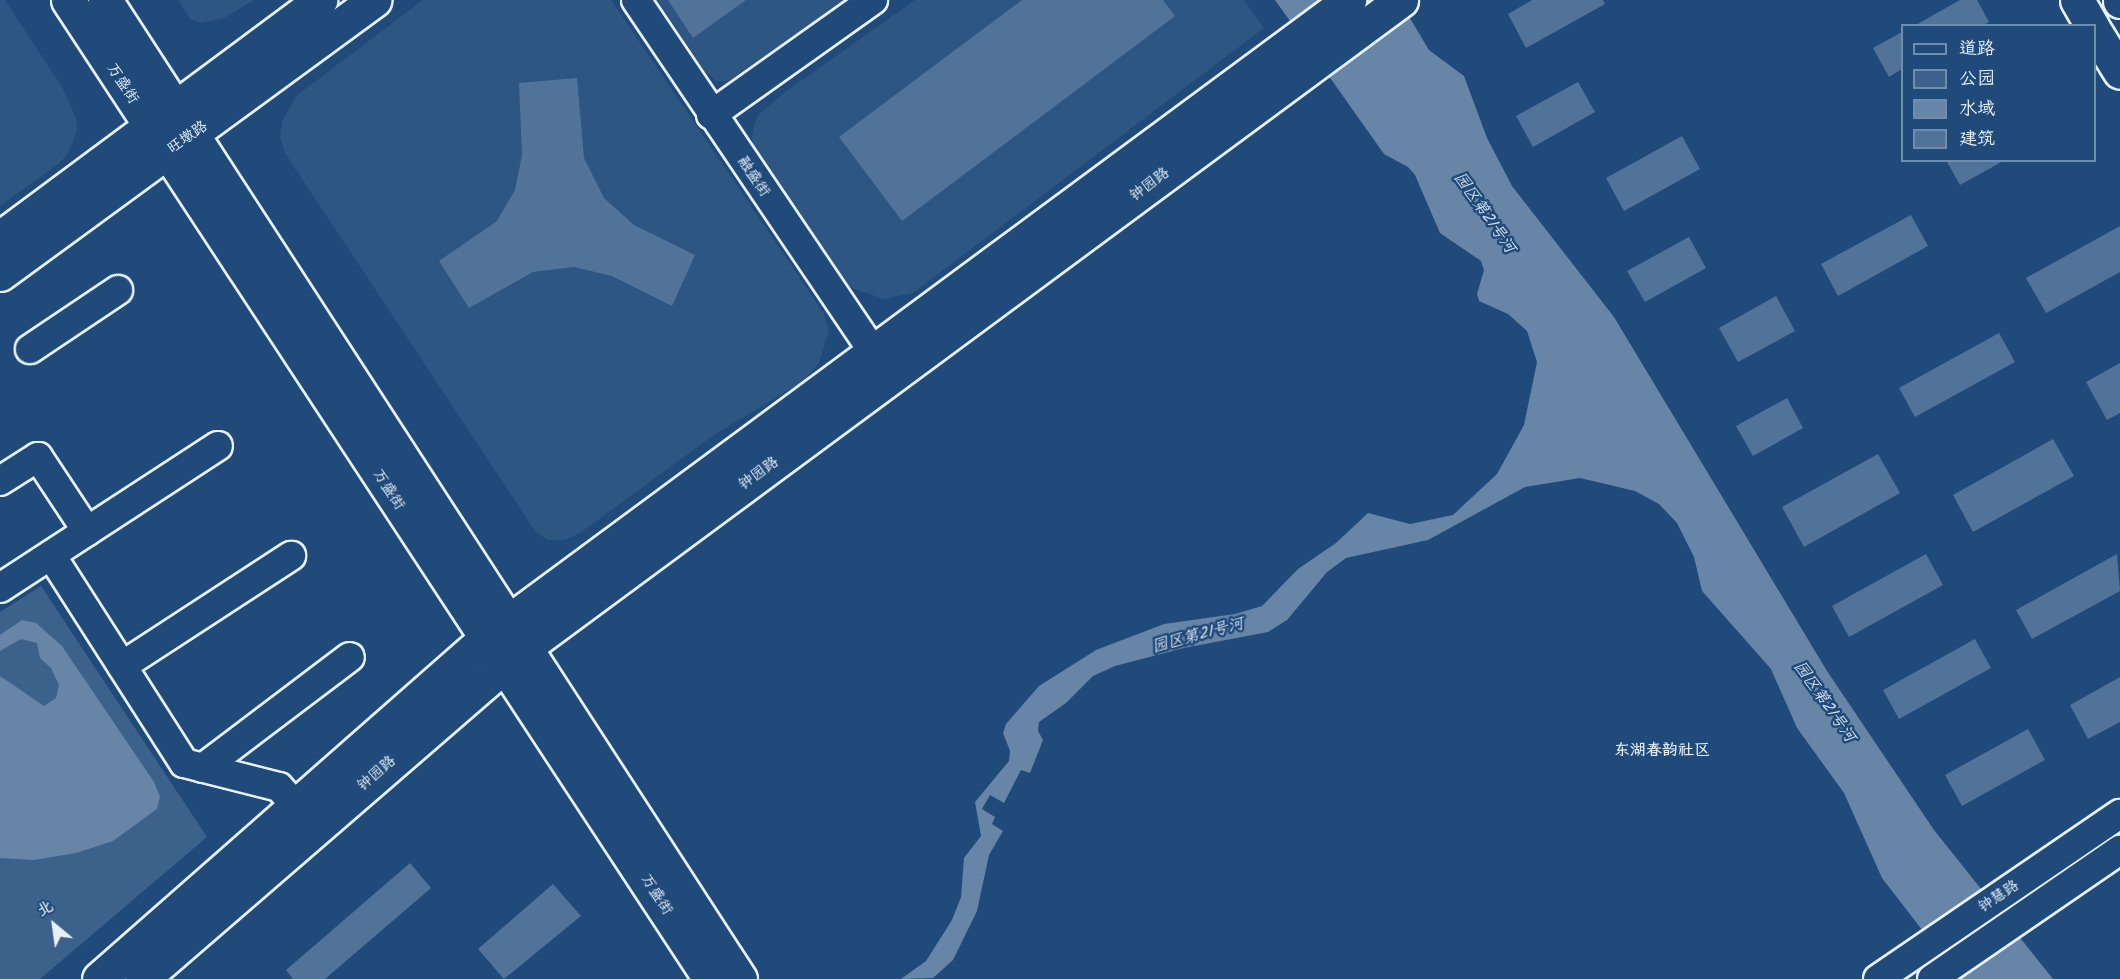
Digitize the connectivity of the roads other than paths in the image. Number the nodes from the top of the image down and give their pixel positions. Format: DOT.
graph roads {
  1 [pos="68,0"];
  2 [pos="105,0"];
  3 [pos="320,0"];
  4 [pos="375,0"];
  5 [pos="636,0"];
  6 [pos="873,0"];
  7 [pos="1349,0"];
  8 [pos="1401,0"];
  9 [pos="2077,0"];
  10 [pos="2091,24"];
  11 [pos="2096,33"];
  12 [pos="1299,56"];
  13 [pos="2120,72"];
  14 [pos="176,107"];
  15 [pos="711,115"];
  16 [pos="194,135"];
  17 [pos="158,140"];
  18 [pos="0,238"];
  19 [pos="0,274"];
  20 [pos="118,291"];
  21 [pos="30,349"];
  22 [pos="873,352"];
  23 [pos="218,446"];
  24 [pos="0,481"];
  25 [pos="87,531"];
  26 [pos="51,555"];
  27 [pos="291,556"];
  28 [pos="0,588"];
  29 [pos="506,643"];
  30 [pos="350,657"];
  31 [pos="122,666"];
  32 [pos="203,768"];
  33 [pos="296,806"];
  34 [pos="2120,814"];
  35 [pos="2120,850"];
  36 [pos="1941,973"];
  37 [pos="99,979"];
  38 [pos="142,979"];
  39 [pos="710,979"];
  40 [pos="740,979"];
  41 [pos="1878,979"];
  1 -- 17 [label="main road, 万盛街"];
  2 -- 14 [label="main road, 万盛街"];
  3 -- 14 [label="main road, 旺墩路"];
  4 -- 16 [label="main road, 旺墩路"];
  5 -- 15 [label="street, 融盛街"];
  6 -- 15 [label="street"];
  7 -- 12 [label="main road, 钟园路"];
  8 -- 12 [label="main road, 钟园路"];
  9 -- 10 [label="main road"];
  11 -- 13 [label="main road"];
  12 -- 22 [label="main road, 钟园路"];
  12 -- 29 [label="main road, 钟园路"];
  14 -- 16 [label="main road, 万盛街"];
  14 -- 17 [label="main road, 旺墩路"];
  15 -- 22 [label="street, 融盛街"];
  16 -- 17 [label="main road, 旺墩路"];
  16 -- 29 [label="main road, 万盛街"];
  17 -- 18 [label="main road, 旺墩路"];
  17 -- 19 [label="main road, 旺墩路"];
  17 -- 29 [label="main road, 万盛街"];
  20 -- 21 [label="street"];
  22 -- 29 [label="main road, 钟园路"];
  23 -- 25 [label="street"];
  24 -- 25 [label="street"];
  25 -- 26 [label="street"];
  26 -- 28 [label="street"];
  26 -- 31 [label="street"];
  27 -- 31 [label="street"];
  29 -- 33 [label="main road, 钟园路"];
  29 -- 38 [label="main road, 钟园路"];
  29 -- 39 [label="main road, 万盛街"];
  29 -- 40 [label="main road, 万盛街"];
  30 -- 32 [label="street"];
  31 -- 32 [label="street"];
  32 -- 33 [label="street"];
  33 -- 37 [label="main road, 钟园路"];
  34 -- 41 [label="street, 钟慧路"];
  35 -- 36 [label="street, 钟慧路"];
}
